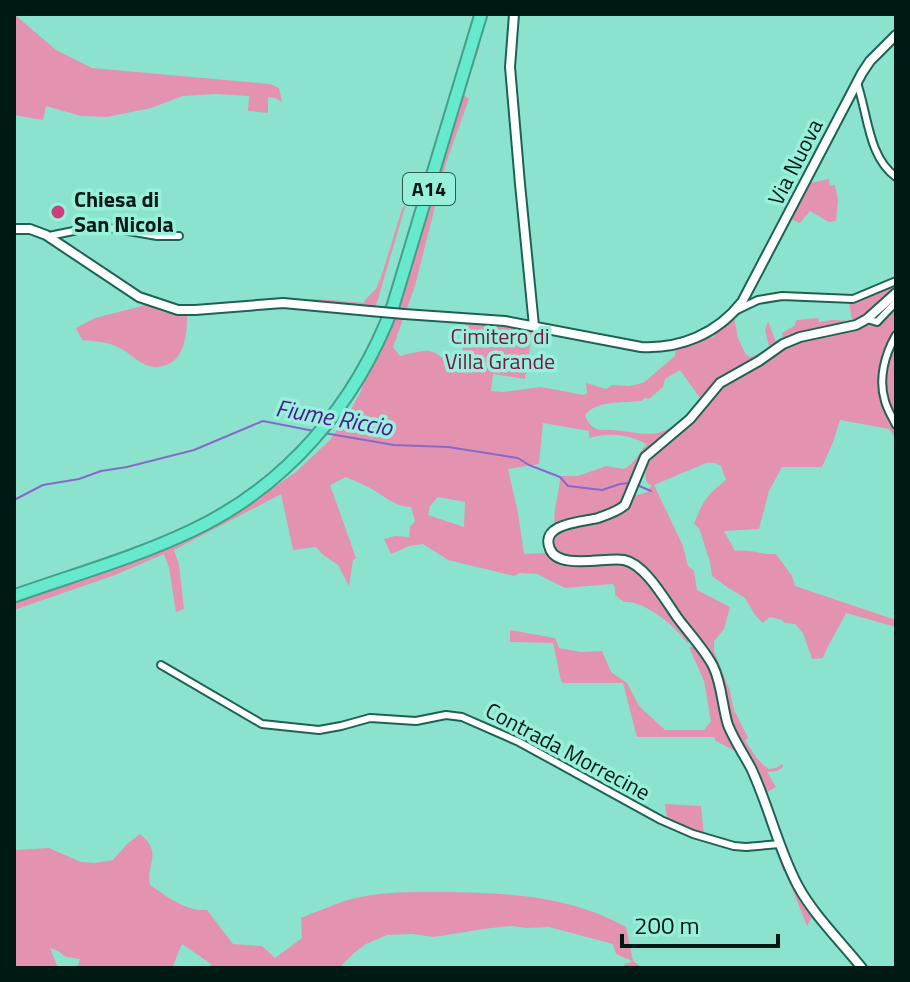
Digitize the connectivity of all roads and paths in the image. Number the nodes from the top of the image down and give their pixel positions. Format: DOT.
graph roads {
  1 [pos="474,14"];
  2 [pos="481,14"];
  3 [pos="514,14"];
  4 [pos="896,35"];
  5 [pos="857,83"];
  6 [pos="896,177"];
  7 [pos="14,229"];
  8 [pos="49,236"];
  9 [pos="179,236"];
  10 [pos="896,281"];
  11 [pos="896,293"];
  12 [pos="896,302"];
  13 [pos="734,312"];
  14 [pos="867,319"];
  15 [pos="534,326"];
  16 [pos="896,335"];
  17 [pos="366,358"];
  18 [pos="896,425"];
  19 [pos="158,542"];
  20 [pos="14,588"];
  21 [pos="14,596"];
  22 [pos="161,665"];
  23 [pos="780,844"];
  24 [pos="862,968"];
  1 -- 17 [label="highway, A14"];
  2 -- 17 [label="highway, A14"];
  3 -- 15 [label="street"];
  4 -- 5 [label="street, Via Nuova"];
  5 -- 6 [label="street"];
  5 -- 13 [label="street, Via Nuova"];
  7 -- 8 [label="street"];
  8 -- 9 [label="street"];
  8 -- 15 [label="street, Via Nuova, bridge"];
  10 -- 13 [label="street, Via Nuova"];
  11 -- 14 [label="street"];
  12 -- 14 [label="street"];
  13 -- 15 [label="street, Via Nuova"];
  14 -- 23 [label="street"];
  16 -- 18 [label="street"];
  17 -- 19 [label="highway, A14"];
  19 -- 20 [label="highway, A14"];
  19 -- 21 [label="highway, A14"];
  22 -- 23 [label="street, Contrada Morrecine"];
  23 -- 24 [label="street"];
}
